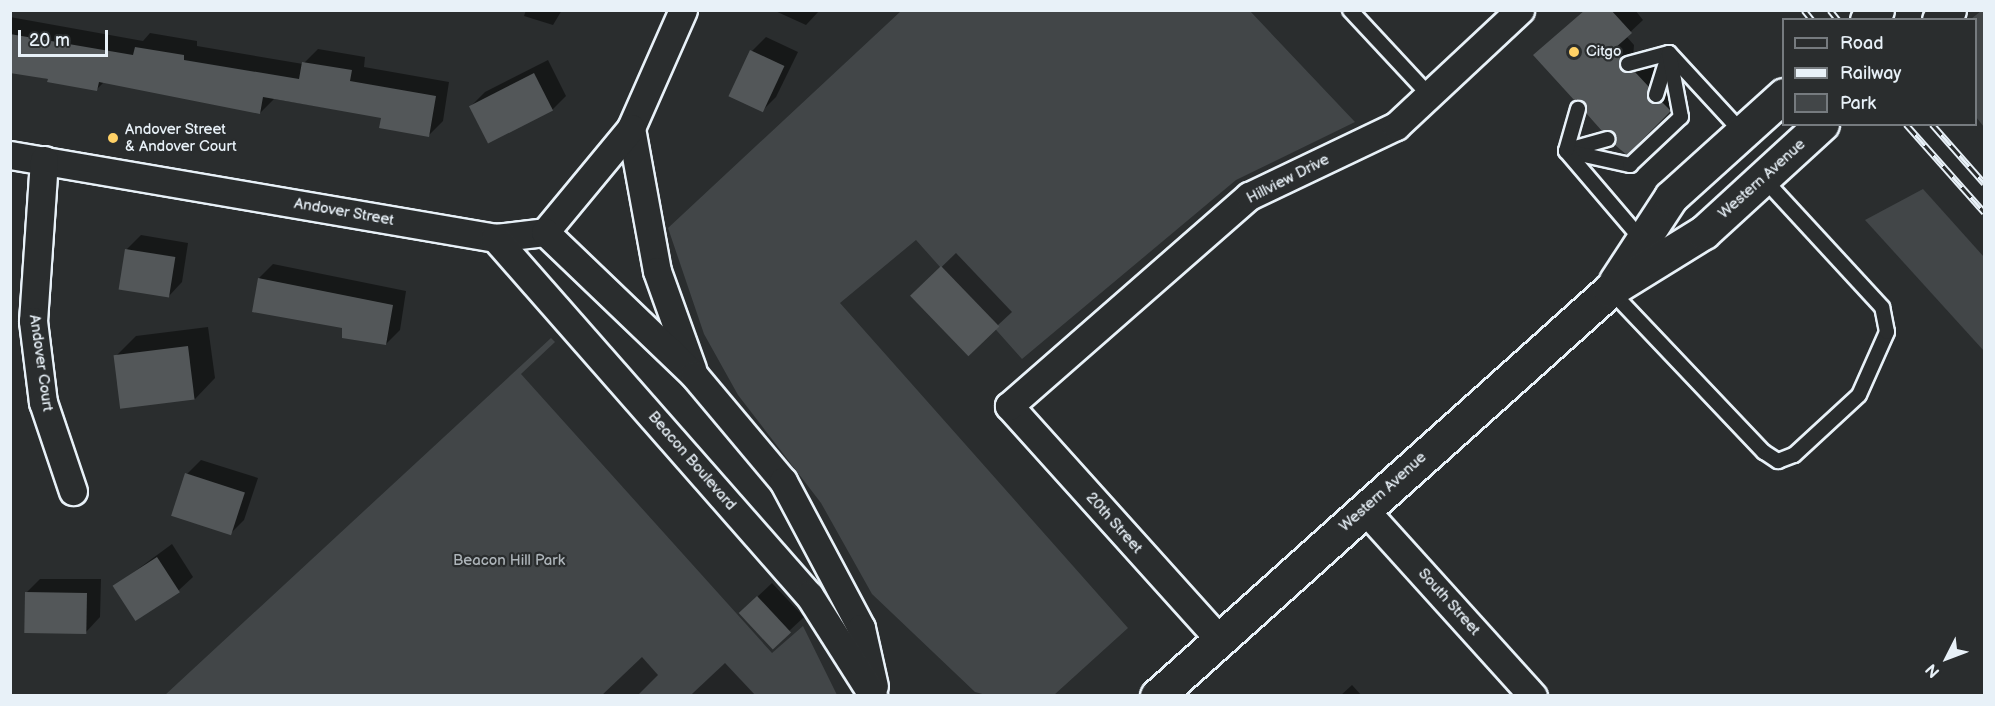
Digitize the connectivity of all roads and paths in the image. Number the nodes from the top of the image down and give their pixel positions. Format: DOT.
graph roads {
  1 [pos="683,10"];
  2 [pos="1350,10"];
  3 [pos="1520,10"];
  4 [pos="1669,53"];
  5 [pos="1628,64"];
  6 [pos="1429,95"];
  7 [pos="1656,95"];
  8 [pos="1782,97"];
  9 [pos="1578,109"];
  10 [pos="1820,126"];
  11 [pos="631,128"];
  12 [pos="1742,132"];
  13 [pos="1608,139"];
  14 [pos="1566,151"];
  15 [pos="10,154"];
  16 [pos="44,160"];
  17 [pos="1763,178"];
  18 [pos="545,232"];
  19 [pos="495,238"];
  20 [pos="1642,240"];
  21 [pos="1610,290"];
  22 [pos="694,375"];
  23 [pos="1009,406"];
  24 [pos="73,491"];
  25 [pos="1365,509"];
  26 [pos="1219,639"];
  27 [pos="875,696"];
  28 [pos="1157,696"];
  29 [pos="1533,696"];
  1 -- 11 [label="street"];
  2 -- 6 [label="lane"];
  3 -- 6 [label="street, Hillview Drive"];
  4 -- 5 [label="lane"];
  4 -- 7 [label="lane"];
  4 -- 12 [label="lane"];
  4 -- 14 [label="lane"];
  6 -- 23 [label="street, Hillview Drive"];
  8 -- 12 [label="main road, Western Avenue"];
  9 -- 14 [label="lane"];
  10 -- 17 [label="main road, Western Avenue"];
  11 -- 18 [label="street"];
  11 -- 22 [label="street, Beacon Boulevard"];
  12 -- 20 [label="main road, Western Avenue"];
  13 -- 14 [label="lane"];
  14 -- 20 [label="lane"];
  15 -- 16 [label="street, Andover Street"];
  16 -- 19 [label="street, Andover Street"];
  16 -- 24 [label="street, Andover Court"];
  17 -- 21 [label="main road, Western Avenue"];
  17 -- 21 [label="lane"];
  18 -- 19 [label="street, Andover Street"];
  18 -- 22 [label="street, Beacon Boulevard"];
  19 -- 27 [label="street, Beacon Boulevard"];
  20 -- 21 [label="main road, Western Avenue"];
  21 -- 25 [label="main road, Western Avenue"];
  22 -- 27 [label="street, Beacon Boulevard"];
  23 -- 26 [label="street, 20th Street"];
  25 -- 26 [label="main road, Western Avenue"];
  25 -- 29 [label="street, South Street"];
  26 -- 28 [label="main road, Western Avenue"];
}
